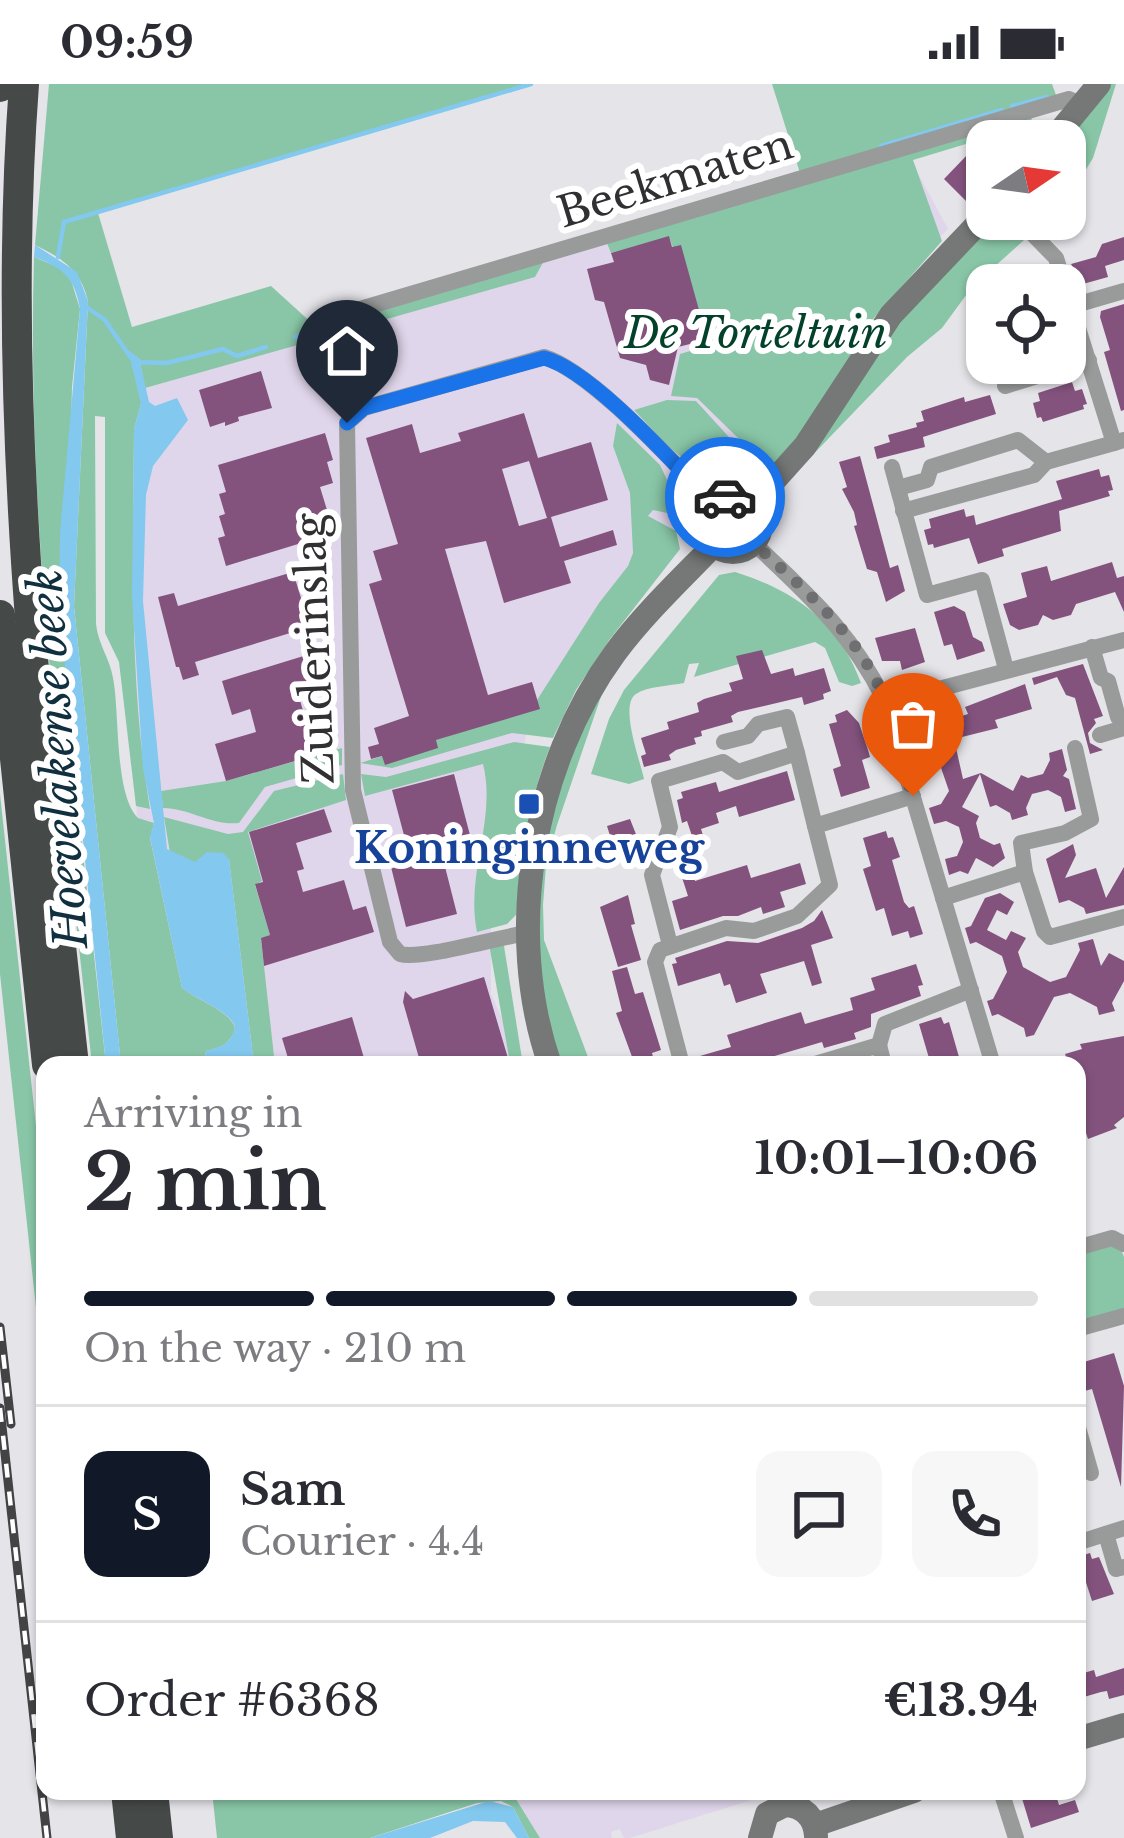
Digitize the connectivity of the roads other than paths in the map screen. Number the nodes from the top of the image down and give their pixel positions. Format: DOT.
graph roads {
  1 [pos="24,84"];
  2 [pos="1099,84"];
  3 [pos="1083,105"];
  4 [pos="1070,120"];
  5 [pos="966,236"];
  6 [pos="1038,240"];
  7 [pos="1058,264"];
  8 [pos="1124,291"];
  9 [pos="1086,302"];
  10 [pos="1086,350"];
  11 [pos="353,358"];
  12 [pos="1089,360"];
  13 [pos="1005,386"];
  14 [pos="1119,442"];
  15 [pos="1046,462"];
  16 [pos="892,467"];
  17 [pos="898,488"];
  18 [pos="713,504"];
  19 [pos="752,504"];
  20 [pos="903,512"];
  21 [pos="754,543"];
  22 [pos="714,545"];
  23 [pos="0,614"];
  24 [pos="1124,640"];
  25 [pos="1092,647"];
  26 [pos="1006,669"];
  27 [pos="886,703"];
  28 [pos="1121,723"];
  29 [pos="1100,735"];
  30 [pos="724,742"];
  31 [pos="1075,748"];
  32 [pos="796,753"];
  33 [pos="913,796"];
  34 [pos="815,826"];
  35 [pos="1025,872"];
  36 [pos="943,898"];
  37 [pos="1124,917"];
  38 [pos="528,933"];
  39 [pos="670,945"];
  40 [pos="970,990"];
  41 [pos="879,1045"];
  42 [pos="46,1056"];
  43 [pos="73,1056"];
  44 [pos="548,1056"];
  45 [pos="680,1056"];
  46 [pos="842,1056"];
  47 [pos="882,1056"];
  48 [pos="990,1056"];
  49 [pos="1124,1244"];
  50 [pos="1086,1245"];
  51 [pos="1124,1316"];
  52 [pos="1086,1327"];
  53 [pos="1086,1456"];
  54 [pos="1091,1473"];
  55 [pos="1124,1528"];
  56 [pos="1106,1534"];
  57 [pos="1086,1540"];
  58 [pos="1124,1567"];
  59 [pos="1124,1725"];
  60 [pos="1086,1736"];
  61 [pos="127,1800"];
  62 [pos="154,1800"];
  63 [pos="781,1800"];
  64 [pos="786,1800"];
  65 [pos="892,1800"];
  66 [pos="1004,1800"];
  67 [pos="815,1832"];
  68 [pos="131,1838"];
  69 [pos="158,1838"];
  70 [pos="760,1838"];
  71 [pos="1016,1838"];
  1 -- 43 [label="highway"];
  2 -- 3 [label="main road"];
  3 -- 4 [label="main road"];
  3 -- 11 [label="street, Beekmaten"];
  5 -- 19 [label="main road"];
  6 -- 7 [label="street"];
  8 -- 9 [label="street"];
  10 -- 12 [label="street"];
  12 -- 13 [label="street"];
  12 -- 14 [label="street"];
  14 -- 15 [label="street"];
  15 -- 17 [label="street"];
  15 -- 20 [label="street"];
  16 -- 17 [label="street"];
  17 -- 20 [label="street"];
  18 -- 19 [label="main road"];
  18 -- 22 [label="main road"];
  18 -- 38 [label="street, Zuiderinslag"];
  19 -- 21 [label="main road"];
  20 -- 26 [label="street"];
  21 -- 22 [label="main road"];
  21 -- 27 [label="street"];
  22 -- 38 [label="main road"];
  23 -- 42 [label="highway"];
  24 -- 25 [label="street"];
  25 -- 26 [label="street"];
  25 -- 28 [label="street"];
  26 -- 27 [label="street"];
  27 -- 33 [label="street"];
  28 -- 29 [label="street"];
  30 -- 32 [label="street"];
  31 -- 35 [label="street"];
  32 -- 34 [label="street"];
  32 -- 39 [label="street"];
  33 -- 34 [label="street"];
  33 -- 36 [label="street"];
  34 -- 39 [label="street"];
  35 -- 36 [label="street"];
  35 -- 37 [label="street"];
  36 -- 40 [label="street"];
  38 -- 44 [label="main road"];
  39 -- 45 [label="street"];
  40 -- 41 [label="street"];
  40 -- 48 [label="street"];
  41 -- 46 [label="street"];
  41 -- 47 [label="street"];
  49 -- 50 [label="street"];
  51 -- 52 [label="street"];
  53 -- 54 [label="street"];
  55 -- 56 [label="street"];
  56 -- 57 [label="street"];
  56 -- 58 [label="street"];
  59 -- 60 [label="main road"];
  61 -- 68 [label="highway"];
  62 -- 69 [label="highway"];
  63 -- 70 [label="main road"];
  64 -- 67 [label="main road"];
  65 -- 67 [label="main road"];
  66 -- 71 [label="street"];
}
